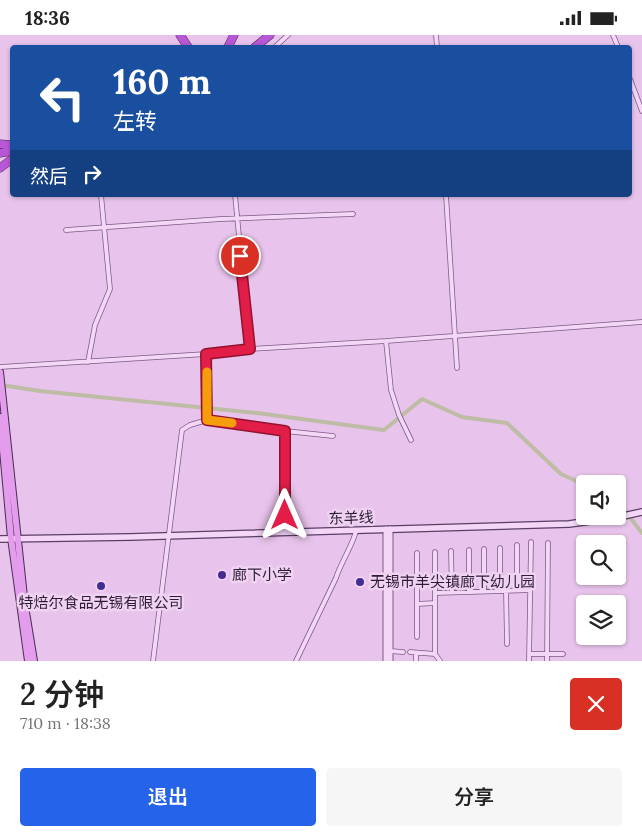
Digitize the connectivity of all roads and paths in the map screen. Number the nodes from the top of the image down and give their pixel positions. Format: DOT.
graph roads {
  1 [pos="270,35"];
  2 [pos="288,35"];
  3 [pos="258,45"];
  4 [pos="276,45"];
  5 [pos="632,84"];
  6 [pos="642,111"];
  7 [pos="102,197"];
  8 [pos="235,197"];
  9 [pos="446,197"];
  10 [pos="353,214"];
  11 [pos="236,219"];
  12 [pos="104,227"];
  13 [pos="66,230"];
  14 [pos="642,322"];
  15 [pos="455,336"];
  16 [pos="386,341"];
  17 [pos="250,349"];
  18 [pos="206,354"];
  19 [pos="88,361"];
  20 [pos="0,367"];
  21 [pos="457,368"];
  22 [pos="0,372"];
  23 [pos="0,417"];
  24 [pos="207,418"];
  25 [pos="285,431"];
  26 [pos="333,435"];
  27 [pos="411,440"];
  28 [pos="639,513"];
  29 [pos="388,529"];
  30 [pos="356,530"];
  31 [pos="285,532"];
  32 [pos="168,536"];
  33 [pos="14,538"];
  34 [pos="0,539"];
  35 [pos="531,542"];
  36 [pos="548,543"];
  37 [pos="517,545"];
  38 [pos="500,548"];
  39 [pos="484,549"];
  40 [pos="469,550"];
  41 [pos="451,551"];
  42 [pos="435,552"];
  43 [pos="417,553"];
  44 [pos="435,578"];
  45 [pos="417,579"];
  46 [pos="530,589"];
  47 [pos="500,590"];
  48 [pos="506,590"];
  49 [pos="517,590"];
  50 [pos="469,591"];
  51 [pos="484,591"];
  52 [pos="452,592"];
  53 [pos="435,593"];
  54 [pos="435,603"];
  55 [pos="417,604"];
  56 [pos="417,637"];
  57 [pos="507,644"];
  58 [pos="390,651"];
  59 [pos="403,652"];
  60 [pos="410,653"];
  61 [pos="416,653"];
  62 [pos="435,654"];
  63 [pos="530,654"];
  64 [pos="547,654"];
  65 [pos="563,654"];
  66 [pos="28,661"];
  67 [pos="34,661"];
  68 [pos="153,661"];
  69 [pos="296,661"];
  70 [pos="386,661"];
  71 [pos="390,661"];
  72 [pos="416,661"];
  73 [pos="440,661"];
  74 [pos="530,661"];
  75 [pos="547,661"];
  1 -- 3 [label="highway"];
  2 -- 4 [label="street"];
  5 -- 6 [label="street"];
  7 -- 12 [label="street"];
  8 -- 11 [label="street"];
  9 -- 15 [label="street"];
  10 -- 11 [label="street"];
  11 -- 12 [label="street"];
  11 -- 17 [label="street"];
  12 -- 13 [label="street"];
  12 -- 19 [label="street"];
  14 -- 15 [label="street"];
  15 -- 16 [label="street"];
  15 -- 21 [label="street"];
  16 -- 17 [label="street"];
  16 -- 27 [label="street"];
  17 -- 18 [label="street"];
  18 -- 19 [label="street"];
  18 -- 24 [label="street"];
  19 -- 20 [label="street"];
  22 -- 33 [label="main road"];
  23 -- 33 [label="main road"];
  24 -- 25 [label="street"];
  24 -- 32 [label="street"];
  25 -- 26 [label="street"];
  25 -- 31 [label="street"];
  28 -- 29 [label="main road, 东羊线"];
  29 -- 30 [label="main road, 东羊线"];
  29 -- 58 [label="street"];
  29 -- 70 [label="street"];
  30 -- 31 [label="main road, 东羊线"];
  30 -- 69 [label="street"];
  31 -- 32 [label="main road, 东羊线"];
  32 -- 33 [label="main road, 东羊线"];
  32 -- 68 [label="street"];
  33 -- 34 [label="main road, 东羊线"];
  33 -- 66 [label="main road"];
  33 -- 67 [label="main road"];
  35 -- 46 [label="street"];
  36 -- 64 [label="street"];
  37 -- 49 [label="street"];
  38 -- 47 [label="street"];
  39 -- 51 [label="street"];
  40 -- 50 [label="street"];
  41 -- 52 [label="street"];
  42 -- 44 [label="street"];
  43 -- 45 [label="street"];
  44 -- 45 [label="street"];
  44 -- 53 [label="street"];
  45 -- 55 [label="street"];
  46 -- 49 [label="street"];
  46 -- 63 [label="street"];
  47 -- 48 [label="street"];
  47 -- 51 [label="street"];
  48 -- 49 [label="street"];
  48 -- 57 [label="street"];
  50 -- 51 [label="street"];
  50 -- 52 [label="street"];
  52 -- 53 [label="street"];
  53 -- 54 [label="street"];
  54 -- 55 [label="street"];
  54 -- 62 [label="street"];
  55 -- 56 [label="street"];
  58 -- 59 [label="street"];
  58 -- 71 [label="street"];
  60 -- 61 [label="street"];
  61 -- 62 [label="street"];
  61 -- 72 [label="street"];
  62 -- 73 [label="street"];
  63 -- 64 [label="street"];
  63 -- 74 [label="street"];
  64 -- 65 [label="street"];
  64 -- 75 [label="street"];
}
